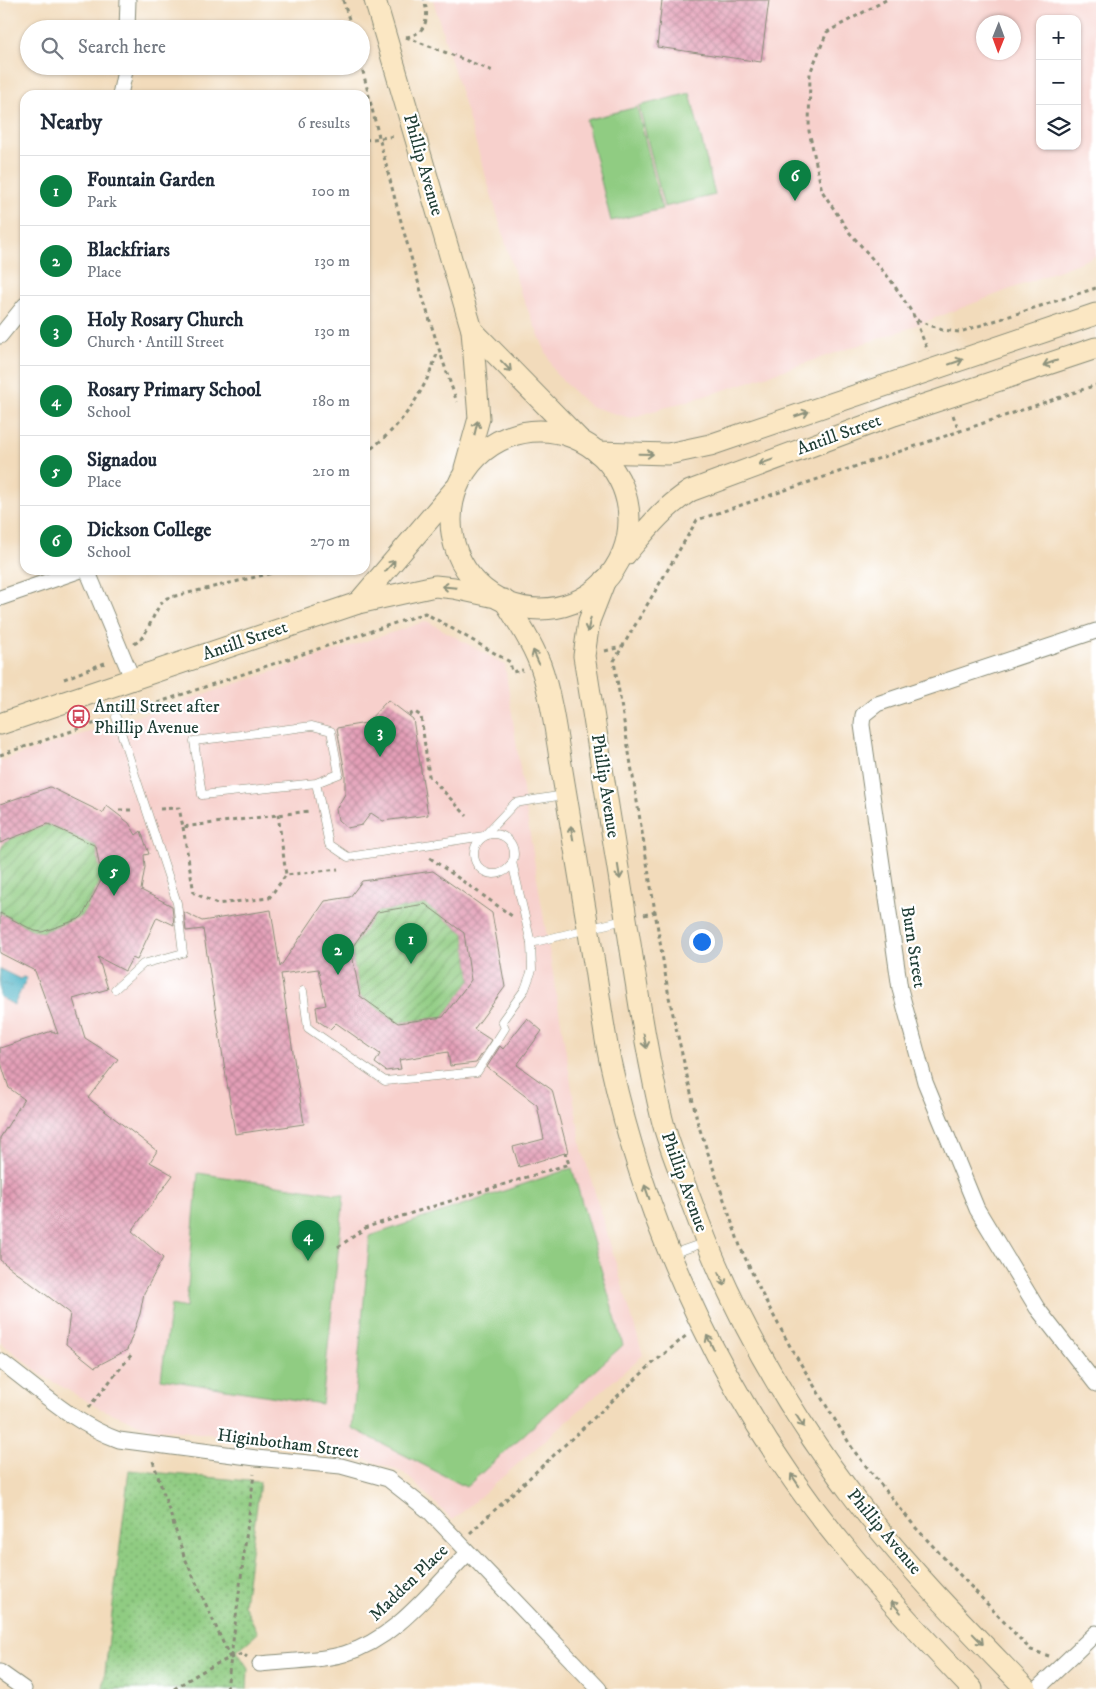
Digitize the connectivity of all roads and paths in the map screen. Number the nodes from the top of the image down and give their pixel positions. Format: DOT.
graph roads {
  1 [pos="128,0"];
  2 [pos="343,0"];
  3 [pos="375,0"];
  4 [pos="424,0"];
  5 [pos="886,0"];
  6 [pos="127,20"];
  7 [pos="349,20"];
  8 [pos="493,71"];
  9 [pos="124,75"];
  10 [pos="364,75"];
  11 [pos="121,90"];
  12 [pos="368,90"];
  13 [pos="370,99"];
  14 [pos="370,140"];
  15 [pos="380,140"];
  16 [pos="1096,288"];
  17 [pos="20,311"];
  18 [pos="1096,314"];
  19 [pos="916,320"];
  20 [pos="472,330"];
  21 [pos="0,336"];
  22 [pos="1096,348"];
  23 [pos="438,350"];
  24 [pos="935,369"];
  25 [pos="1096,385"];
  26 [pos="460,411"];
  27 [pos="580,440"];
  28 [pos="370,448"];
  29 [pos="597,452"];
  30 [pos="460,481"];
  31 [pos="67,575"];
  32 [pos="89,575"];
  33 [pos="264,575"];
  34 [pos="609,575"];
  35 [pos="0,598"];
  36 [pos="500,599"];
  37 [pos="358,603"];
  38 [pos="1096,632"];
  39 [pos="120,650"];
  40 [pos="512,672"];
  41 [pos="132,678"];
  42 [pos="58,682"];
  43 [pos="409,715"];
  44 [pos="116,716"];
  45 [pos="0,724"];
  46 [pos="0,755"];
  47 [pos="316,784"];
  48 [pos="566,795"];
  49 [pos="278,814"];
  50 [pos="467,816"];
  51 [pos="183,827"];
  52 [pos="484,836"];
  53 [pos="512,862"];
  54 [pos="338,869"];
  55 [pos="286,875"];
  56 [pos="626,920"];
  57 [pos="588,928"];
  58 [pos="531,942"];
  59 [pos="115,988"];
  60 [pos="303,991"];
  61 [pos="566,1153"];
  62 [pos="706,1242"];
  63 [pos="338,1247"];
  64 [pos="670,1255"];
  65 [pos="702,1324"];
  66 [pos="132,1354"];
  67 [pos="0,1361"];
  68 [pos="1096,1384"];
  69 [pos="87,1410"];
  70 [pos="147,1445"];
  71 [pos="256,1458"];
  72 [pos="466,1536"];
  73 [pos="468,1553"];
  74 [pos="1096,1633"];
  75 [pos="230,1658"];
  76 [pos="260,1664"];
  77 [pos="1062,1666"];
  78 [pos="0,1672"];
  79 [pos="24,1689"];
  80 [pos="174,1689"];
  81 [pos="227,1689"];
  82 [pos="599,1689"];
  83 [pos="972,1689"];
  84 [pos="1026,1689"];
  85 [pos="1037,1689"];
  1 -- 6 [label="street"];
  2 -- 7 [label="path"];
  3 -- 20 [label="main road, Phillip Avenue"];
  4 -- 8 [label="path"];
  5 -- 19 [label="path"];
  9 -- 11 [label="street"];
  10 -- 12 [label="path"];
  13 -- 15 [label="path"];
  14 -- 15 [label="path"];
  15 -- 23 [label="path"];
  16 -- 19 [label="path"];
  17 -- 21 [label="street"];
  24 -- 18 [label="main road, Antill Street, one-way"];
  19 -- 24 [label="path"];
  20 -- 27 [label="main road, Phillip Avenue, one-way"];
  30 -- 20 [label="main road, Phillip Avenue, one-way"];
  22 -- 34 [label="main road, Antill Street, one-way"];
  23 -- 26 [label="path"];
  23 -- 28 [label="path"];
  29 -- 24 [label="main road, Antill Street, one-way"];
  25 -- 77 [label="path"];
  27 -- 29 [label="main road"];
  27 -- 30 [label="main road"];
  29 -- 34 [label="main road"];
  30 -- 36 [label="main road"];
  37 -- 30 [label="main road, one-way"];
  31 -- 35 [label="street"];
  32 -- 39 [label="street"];
  33 -- 39 [label="path"];
  34 -- 36 [label="main road"];
  34 -- 56 [label="main road, Phillip Avenue, one-way"];
  36 -- 37 [label="main road, Antill Street, one-way"];
  48 -- 36 [label="main road, Phillip Avenue, one-way"];
  37 -- 41 [label="main road, Antill Street"];
  38 -- 68 [label="street, Burn Street"];
  39 -- 41 [label="street"];
  39 -- 42 [label="path"];
  40 -- 44 [label="path"];
  41 -- 45 [label="main road, Antill Street"];
  43 -- 50 [label="path"];
  44 -- 46 [label="path"];
  44 -- 59 [label="lane"];
  47 -- 47 [label="lane"];
  47 -- 52 [label="lane"];
  48 -- 52 [label="lane"];
  57 -- 48 [label="main road, Phillip Avenue, one-way"];
  49 -- 55 [label="path"];
  51 -- 55 [label="path"];
  52 -- 53 [label="lane"];
  52 -- 53 [label="lane"];
  53 -- 58 [label="lane"];
  54 -- 55 [label="path"];
  56 -- 57 [label="lane"];
  56 -- 62 [label="main road, Phillip Avenue, one-way"];
  57 -- 58 [label="lane"];
  64 -- 57 [label="main road, Phillip Avenue, one-way"];
  58 -- 60 [label="lane"];
  61 -- 63 [label="path"];
  62 -- 64 [label="lane"];
  62 -- 84 [label="main road, Phillip Avenue, one-way"];
  64 -- 65 [label="main road, Phillip Avenue"];
  65 -- 72 [label="path"];
  83 -- 65 [label="main road, Phillip Avenue, one-way"];
  66 -- 69 [label="path"];
  67 -- 70 [label="street, Higinbotham Street"];
  70 -- 71 [label="street, Higinbotham Street"];
  70 -- 75 [label="path"];
  71 -- 73 [label="street, Higinbotham Street"];
  71 -- 75 [label="path"];
  73 -- 76 [label="street, Madden Place"];
  73 -- 82 [label="street, Higinbotham Street"];
  74 -- 77 [label="street"];
  75 -- 80 [label="path"];
  75 -- 81 [label="path"];
  77 -- 85 [label="street"];
  78 -- 79 [label="street"];
}
